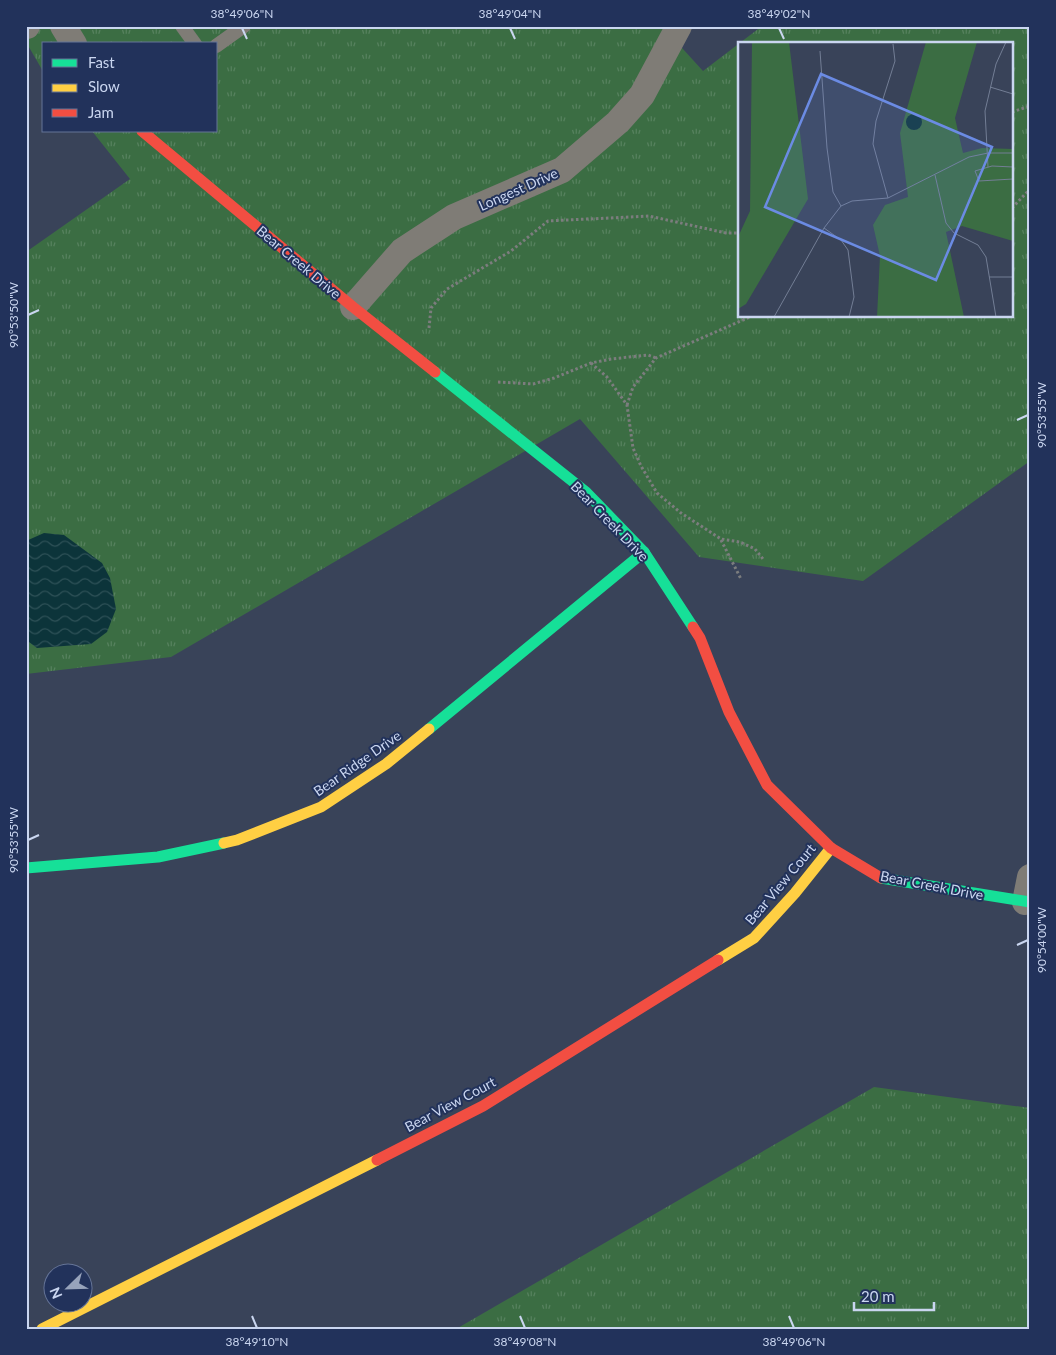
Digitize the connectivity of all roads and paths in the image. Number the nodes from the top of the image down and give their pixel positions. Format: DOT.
graph roads {
  1 [pos="63,26"];
  2 [pos="182,26"];
  3 [pos="244,26"];
  4 [pos="679,26"];
  5 [pos="73,42"];
  6 [pos="194,42"];
  7 [pos="218,45"];
  8 [pos="1030,106"];
  9 [pos="1014,111"];
  10 [pos="143,132"];
  11 [pos="1030,189"];
  12 [pos="1014,206"];
  13 [pos="738,233"];
  14 [pos="353,307"];
  15 [pos="747,318"];
  16 [pos="429,328"];
  17 [pos="656,358"];
  18 [pos="591,363"];
  19 [pos="498,382"];
  20 [pos="627,405"];
  21 [pos="720,539"];
  22 [pos="644,552"];
  23 [pos="763,559"];
  24 [pos="741,579"];
  25 [pos="831,848"];
  26 [pos="26,868"];
  27 [pos="1028,894"];
  28 [pos="42,1329"];
  1 -- 5 [label="street"];
  2 -- 6 [label="lane"];
  3 -- 7 [label="lane"];
  4 -- 14 [label="street, Longest Drive"];
  8 -- 9 [label="path"];
  10 -- 14 [label="street, Bear Creek Drive"];
  11 -- 12 [label="path"];
  13 -- 16 [label="path"];
  14 -- 22 [label="street, Bear Creek Drive"];
  15 -- 17 [label="path"];
  17 -- 18 [label="path"];
  17 -- 20 [label="path"];
  18 -- 19 [label="path"];
  18 -- 20 [label="path"];
  20 -- 21 [label="path"];
  21 -- 23 [label="path"];
  21 -- 24 [label="path"];
  22 -- 25 [label="street, Bear Creek Drive"];
  22 -- 26 [label="street, Bear Ridge Drive"];
  25 -- 27 [label="street, Bear Creek Drive"];
  25 -- 28 [label="street, Bear View Court"];
}
